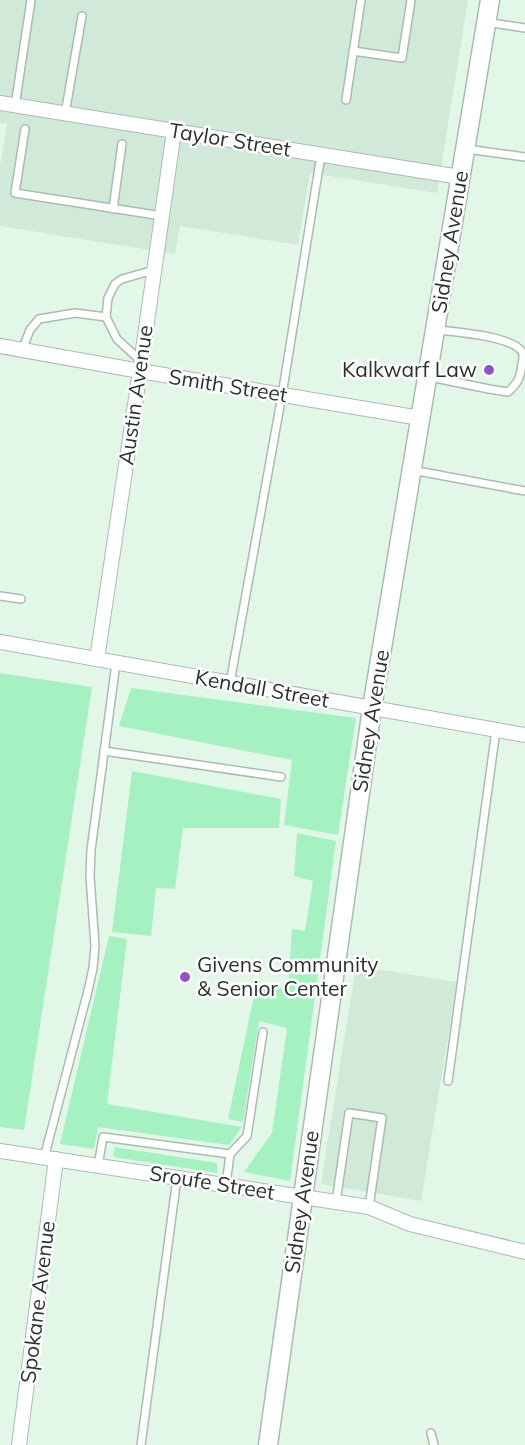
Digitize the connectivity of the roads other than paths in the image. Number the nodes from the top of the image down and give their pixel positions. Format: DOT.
graph roads {
  1 [pos="31,0"];
  2 [pos="361,0"];
  3 [pos="411,0"];
  4 [pos="490,0"];
  5 [pos="82,16"];
  6 [pos="486,22"];
  7 [pos="525,28"];
  8 [pos="353,51"];
  9 [pos="346,100"];
  10 [pos="0,103"];
  11 [pos="15,106"];
  12 [pos="65,114"];
  13 [pos="25,129"];
  14 [pos="174,131"];
  15 [pos="122,144"];
  16 [pos="465,148"];
  17 [pos="321,155"];
  18 [pos="525,157"];
  19 [pos="460,177"];
  20 [pos="113,209"];
  21 [pos="162,216"];
  22 [pos="154,270"];
  23 [pos="106,317"];
  24 [pos="435,329"];
  25 [pos="0,346"];
  26 [pos="22,350"];
  27 [pos="141,367"];
  28 [pos="427,376"];
  29 [pos="282,395"];
  30 [pos="420,418"];
  31 [pos="412,470"];
  32 [pos="525,491"];
  33 [pos="0,596"];
  34 [pos="21,599"];
  35 [pos="0,642"];
  36 [pos="97,659"];
  37 [pos="116,663"];
  38 [pos="230,683"];
  39 [pos="372,708"];
  40 [pos="496,730"];
  41 [pos="525,735"];
  42 [pos="104,751"];
  43 [pos="281,777"];
  44 [pos="264,1032"];
  45 [pos="448,1081"];
  46 [pos="0,1151"];
  47 [pos="230,1154"];
  48 [pos="50,1159"];
  49 [pos="98,1166"];
  50 [pos="177,1178"];
  51 [pos="226,1185"];
  52 [pos="302,1197"];
  53 [pos="336,1202"];
  54 [pos="369,1207"];
  55 [pos="525,1252"];
  56 [pos="431,1432"];
  57 [pos="19,1445"];
  58 [pos="141,1445"];
  59 [pos="268,1445"];
  60 [pos="434,1445"];
  1 -- 11 [label="lane"];
  2 -- 8 [label="lane"];
  3 -- 8 [label="lane"];
  4 -- 6 [label="main road, Sidney Avenue"];
  5 -- 12 [label="lane"];
  6 -- 7 [label="lane"];
  6 -- 16 [label="main road, Sidney Avenue"];
  8 -- 9 [label="lane"];
  10 -- 11 [label="street, Taylor Street"];
  11 -- 12 [label="street, Taylor Street"];
  12 -- 14 [label="street, Taylor Street"];
  13 -- 20 [label="lane"];
  14 -- 17 [label="street, Taylor Street"];
  14 -- 21 [label="street, Austin Avenue"];
  15 -- 20 [label="lane"];
  16 -- 18 [label="lane"];
  16 -- 19 [label="main road, Sidney Avenue"];
  17 -- 19 [label="street, Taylor Street"];
  17 -- 29 [label="lane"];
  19 -- 24 [label="main road, Sidney Avenue"];
  20 -- 21 [label="lane"];
  21 -- 22 [label="street, Austin Avenue"];
  22 -- 23 [label="lane"];
  22 -- 27 [label="street, Austin Avenue"];
  23 -- 26 [label="lane"];
  23 -- 27 [label="lane"];
  24 -- 28 [label="main road, Sidney Avenue"];
  24 -- 28 [label="lane"];
  25 -- 26 [label="street, Smith Street"];
  26 -- 27 [label="street, Smith Street"];
  27 -- 29 [label="street, Smith Street"];
  27 -- 36 [label="street, Austin Avenue"];
  28 -- 30 [label="main road, Sidney Avenue"];
  29 -- 30 [label="street, Smith Street"];
  29 -- 38 [label="lane"];
  30 -- 31 [label="main road, Sidney Avenue"];
  31 -- 32 [label="lane"];
  31 -- 39 [label="main road, Sidney Avenue"];
  33 -- 34 [label="lane"];
  35 -- 36 [label="street, Kendall Street"];
  36 -- 37 [label="street, Kendall Street"];
  37 -- 38 [label="street, Kendall Street"];
  37 -- 42 [label="lane"];
  38 -- 39 [label="street, Kendall Street"];
  39 -- 40 [label="street, Kendall Street"];
  39 -- 52 [label="main road, Sidney Avenue"];
  40 -- 41 [label="street, Kendall Street"];
  40 -- 45 [label="lane"];
  42 -- 43 [label="lane"];
  42 -- 48 [label="lane"];
  44 -- 47 [label="lane"];
  46 -- 48 [label="street, Sroufe Street"];
  47 -- 49 [label="lane"];
  47 -- 51 [label="lane"];
  48 -- 49 [label="street, Sroufe Street"];
  48 -- 57 [label="street, Spokane Avenue"];
  49 -- 50 [label="street, Sroufe Street"];
  50 -- 51 [label="street, Sroufe Street"];
  50 -- 58 [label="lane"];
  51 -- 52 [label="street, Sroufe Street"];
  52 -- 53 [label="street, Sroufe Street"];
  52 -- 59 [label="main road, Sidney Avenue"];
  53 -- 54 [label="street, Sroufe Street"];
  53 -- 54 [label="lane"];
  54 -- 55 [label="street, Sroufe Street"];
  56 -- 60 [label="lane"];
}
